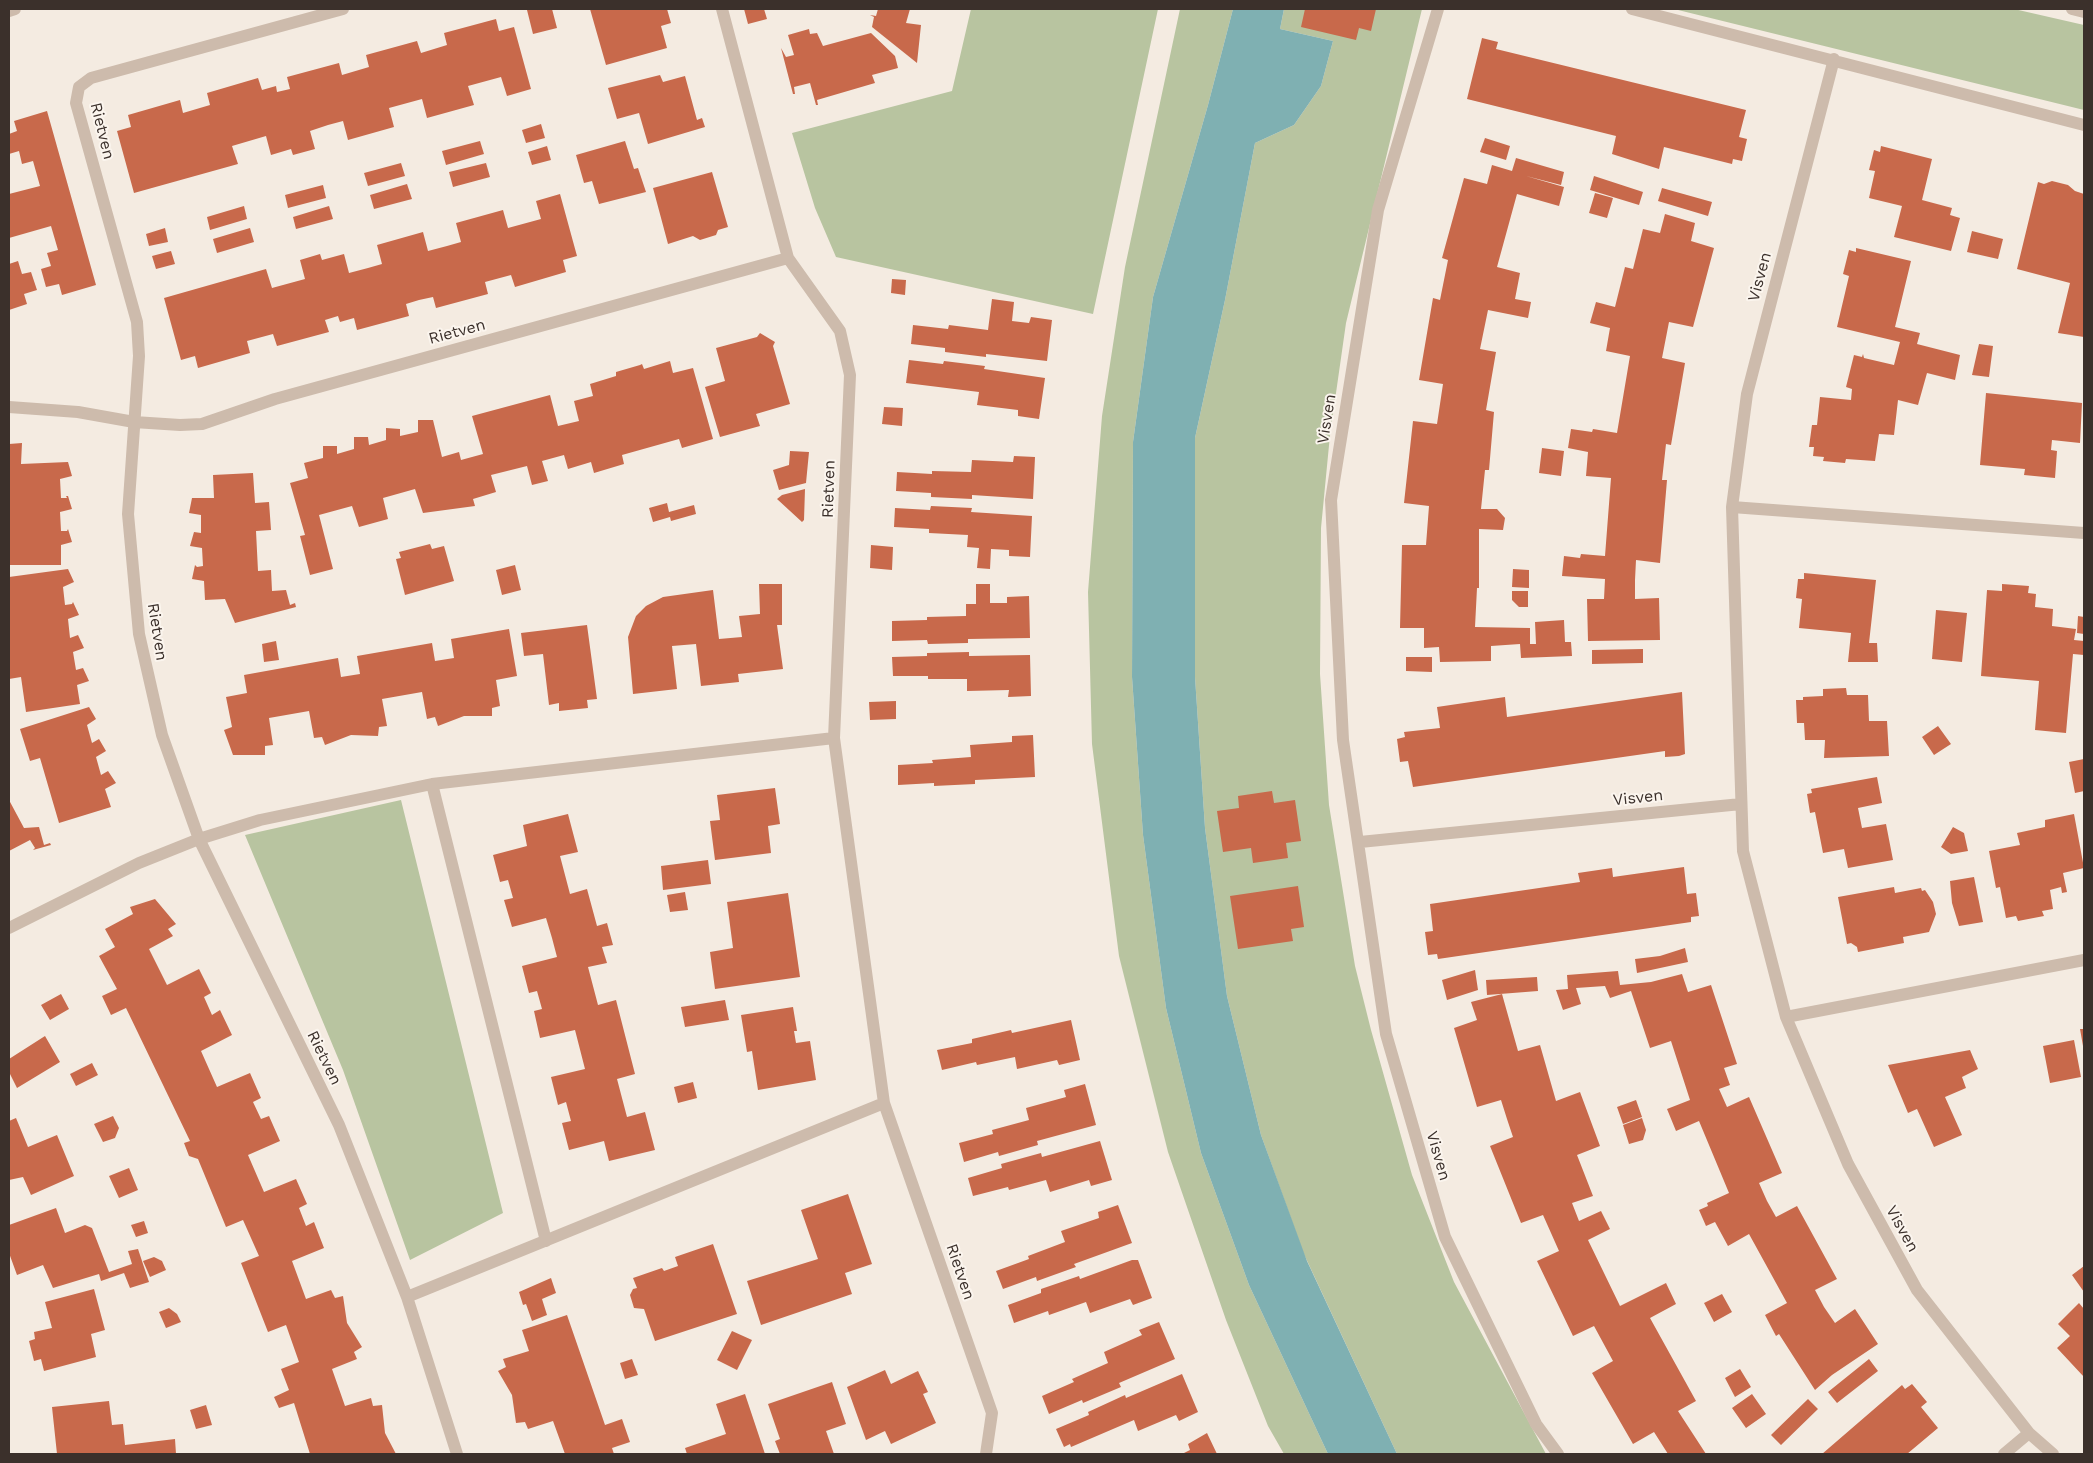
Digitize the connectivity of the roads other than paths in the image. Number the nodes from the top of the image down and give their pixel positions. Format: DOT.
graph roads {
  1 [pos="15,9"];
  2 [pos="343,9"];
  3 [pos="722,9"];
  4 [pos="1438,9"];
  5 [pos="1632,9"];
  6 [pos="2072,9"];
  7 [pos="9,11"];
  8 [pos="2084,12"];
  9 [pos="1834,59"];
  10 [pos="2084,125"];
  11 [pos="788,258"];
  12 [pos="9,407"];
  13 [pos="134,422"];
  14 [pos="1732,507"];
  15 [pos="2084,533"];
  16 [pos="834,738"];
  17 [pos="432,784"];
  18 [pos="1741,804"];
  19 [pos="199,839"];
  20 [pos="1360,842"];
  21 [pos="9,928"];
  22 [pos="2084,960"];
  23 [pos="1786,1018"];
  24 [pos="884,1103"];
  25 [pos="546,1241"];
  26 [pos="406,1297"];
  27 [pos="2030,1432"];
  28 [pos="457,1454"];
  29 [pos="986,1454"];
  30 [pos="1558,1454"];
  31 [pos="2004,1454"];
  32 [pos="2053,1454"];
  1 -- 7 [label="street"];
  2 -- 13 [label="street, Rietven"];
  3 -- 11 [label="street, Rietven"];
  4 -- 20 [label="street, Visven"];
  5 -- 9 [label="street"];
  6 -- 8 [label="street"];
  9 -- 10 [label="street"];
  9 -- 14 [label="street, Visven"];
  11 -- 13 [label="street, Rietven"];
  11 -- 16 [label="street, Rietven"];
  12 -- 13 [label="street, Rietven"];
  13 -- 19 [label="street, Rietven"];
  14 -- 15 [label="street"];
  14 -- 18 [label="street, Visven"];
  16 -- 17 [label="street"];
  16 -- 24 [label="street, Rietven"];
  17 -- 19 [label="street"];
  17 -- 25 [label="street"];
  18 -- 20 [label="street, Visven"];
  18 -- 23 [label="street, Visven"];
  19 -- 21 [label="street"];
  19 -- 26 [label="street, Rietven"];
  20 -- 30 [label="street, Visven"];
  22 -- 23 [label="street"];
  23 -- 27 [label="street, Visven"];
  24 -- 25 [label="street"];
  24 -- 29 [label="street, Rietven"];
  25 -- 26 [label="street"];
  26 -- 28 [label="street, Rietven"];
  27 -- 31 [label="street"];
  27 -- 32 [label="street, Visven"];
}
